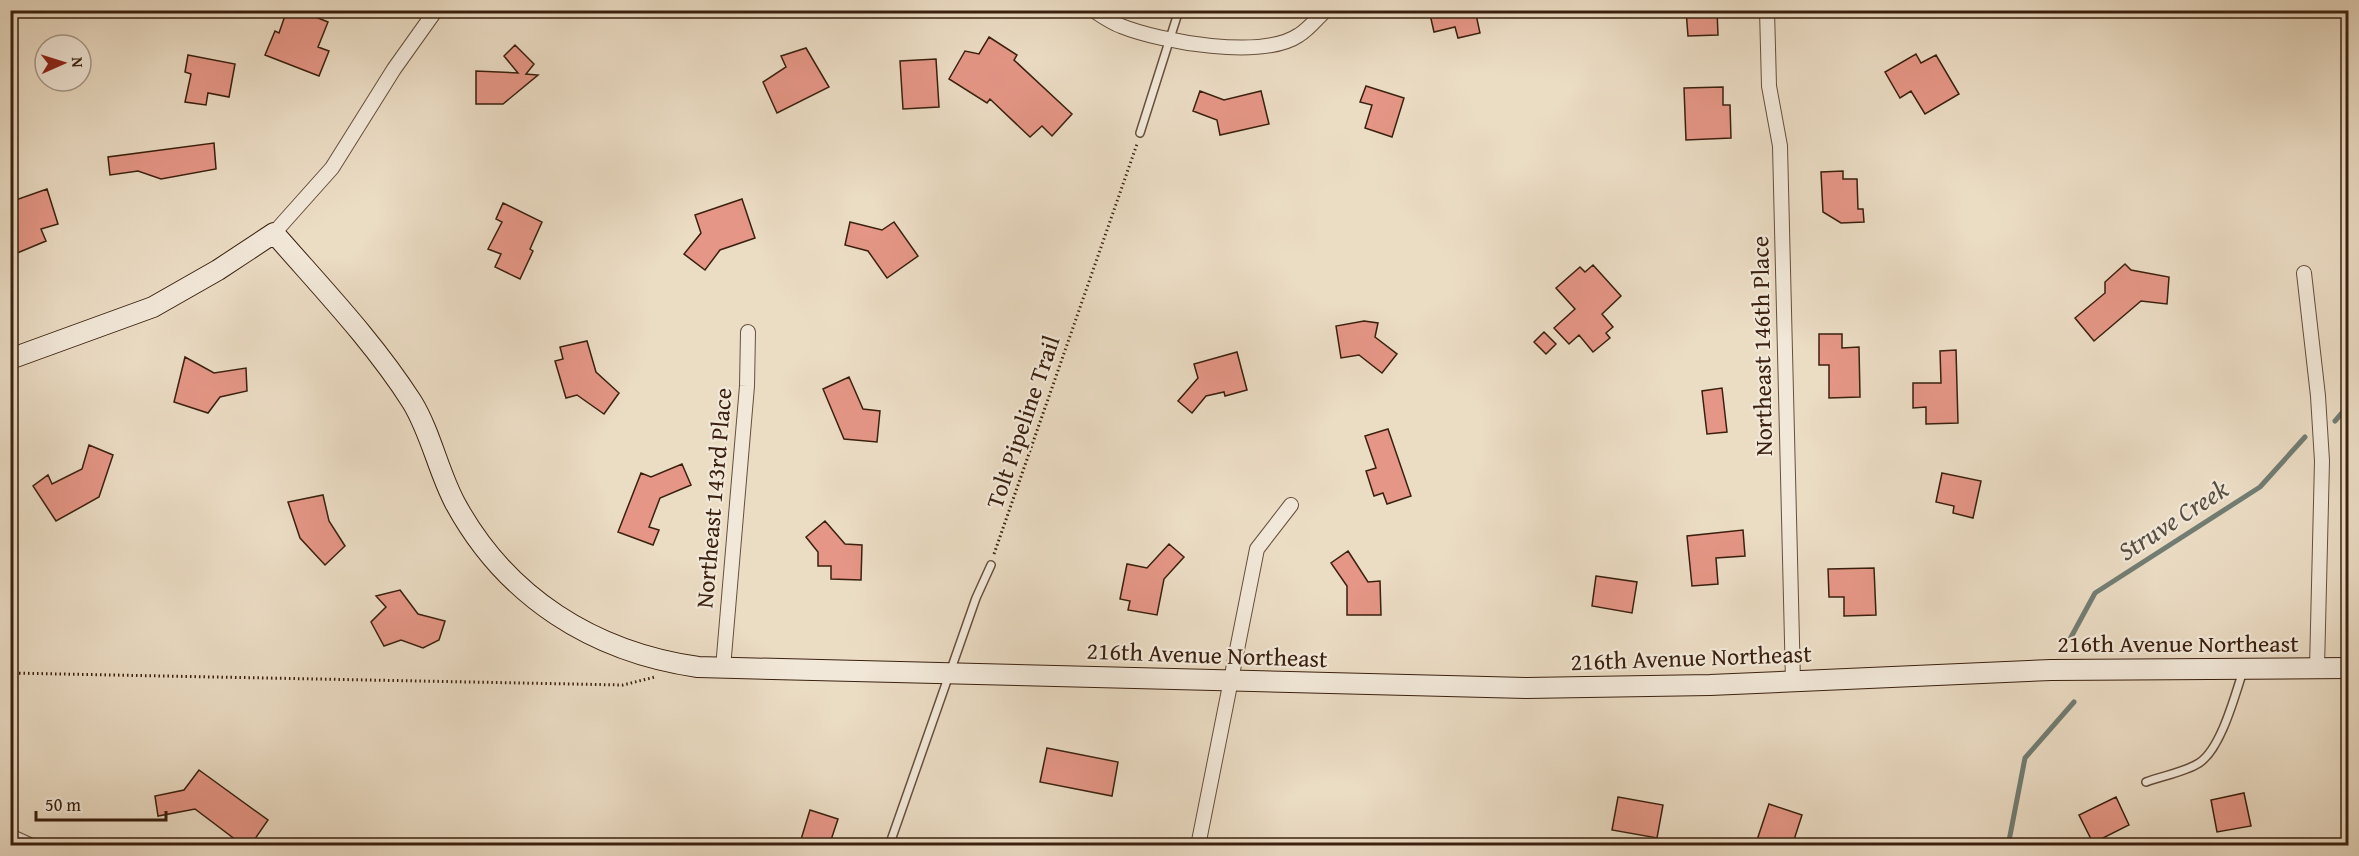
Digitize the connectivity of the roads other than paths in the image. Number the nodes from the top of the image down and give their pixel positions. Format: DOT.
graph roads {
  1 [pos="436,10"];
  2 [pos="1093,10"];
  3 [pos="1179,10"];
  4 [pos="1326,10"];
  5 [pos="1767,10"];
  6 [pos="1170,41"];
  7 [pos="1140,133"];
  8 [pos="274,232"];
  9 [pos="2304,273"];
  10 [pos="748,332"];
  11 [pos="10,359"];
  12 [pos="1291,506"];
  13 [pos="991,564"];
  14 [pos="723,668"];
  15 [pos="2317,668"];
  16 [pos="2349,668"];
  17 [pos="2244,669"];
  18 [pos="950,674"];
  19 [pos="1230,682"];
  20 [pos="1793,682"];
  21 [pos="2146,782"];
  22 [pos="10,836"];
  23 [pos="33,846"];
  24 [pos="889,846"];
  25 [pos="1198,846"];
  1 -- 8 [label="street"];
  2 -- 6 [label="street"];
  3 -- 6 [label="lane"];
  4 -- 6 [label="street"];
  5 -- 20 [label="street, Northeast 146th Place"];
  6 -- 7 [label="lane"];
  8 -- 11 [label="street"];
  8 -- 14 [label="street, 216th Avenue Northeast"];
  9 -- 15 [label="street"];
  10 -- 14 [label="street, Northeast 143rd Place"];
  12 -- 19 [label="street"];
  13 -- 18 [label="lane"];
  14 -- 18 [label="street, 216th Avenue Northeast"];
  15 -- 16 [label="street, 216th Avenue Northeast"];
  15 -- 17 [label="street, 216th Avenue Northeast"];
  17 -- 20 [label="street, 216th Avenue Northeast"];
  17 -- 21 [label="lane"];
  18 -- 19 [label="street, 216th Avenue Northeast"];
  18 -- 24 [label="lane"];
  19 -- 20 [label="street, 216th Avenue Northeast"];
  19 -- 25 [label="street"];
  22 -- 23 [label="street"];
}
